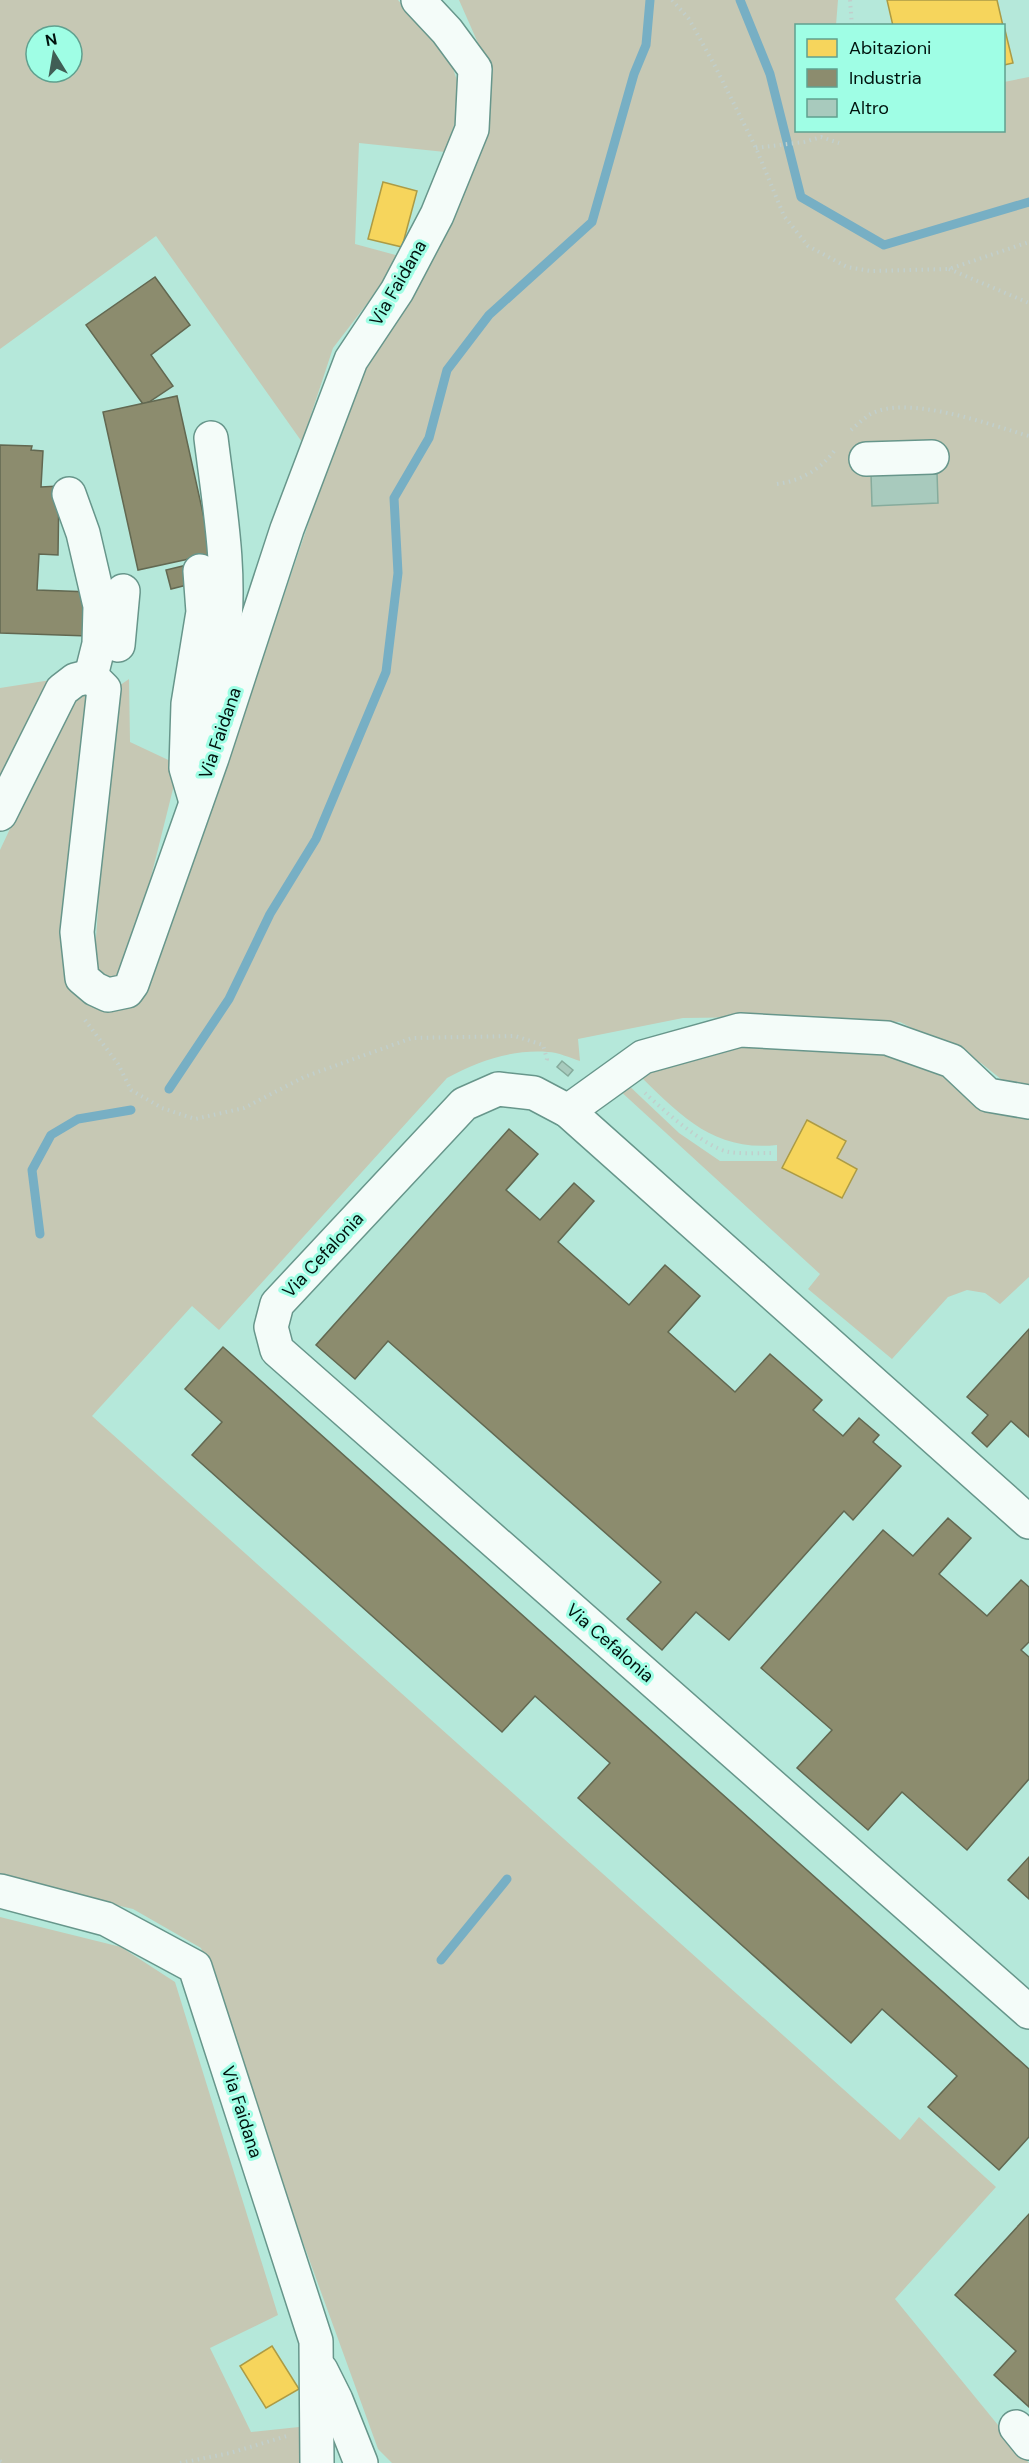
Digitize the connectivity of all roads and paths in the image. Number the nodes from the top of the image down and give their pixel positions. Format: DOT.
graph roads {
  1 [pos="418,0"];
  2 [pos="672,0"];
  3 [pos="850,0"];
  4 [pos="852,24"];
  5 [pos="822,132"];
  6 [pos="821,137"];
  7 [pos="839,143"];
  8 [pos="756,148"];
  9 [pos="1029,242"];
  10 [pos="949,268"];
  11 [pos="1029,303"];
  12 [pos="211,438"];
  13 [pos="853,452"];
  14 [pos="932,457"];
  15 [pos="777,484"];
  16 [pos="69,494"];
  17 [pos="200,571"];
  18 [pos="123,591"];
  19 [pos="98,682"];
  20 [pos="212,758"];
  21 [pos="196,802"];
  22 [pos="0,814"];
  23 [pos="82,978"];
  24 [pos="547,1059"];
  25 [pos="624,1071"];
  26 [pos="1029,1102"];
  27 [pos="568,1111"];
  28 [pos="771,1153"];
  29 [pos="1029,1522"];
  30 [pos="0,1891"];
  31 [pos="1029,2012"];
  32 [pos="316,2360"];
  33 [pos="317,2448"];
  34 [pos="180,2463"];
  35 [pos="360,2463"];
  1 -- 20 [label="street, Via Faidana"];
  2 -- 8 [label="path"];
  3 -- 4 [label="path"];
  5 -- 6 [label="path"];
  6 -- 7 [label="path"];
  6 -- 8 [label="path"];
  8 -- 10 [label="path"];
  9 -- 10 [label="path"];
  10 -- 11 [label="path"];
  12 -- 20 [label="street"];
  13 -- 14 [label="street"];
  13 -- 15 [label="path"];
  16 -- 19 [label="street"];
  17 -- 21 [label="street"];
  18 -- 19 [label="street"];
  19 -- 22 [label="street"];
  19 -- 23 [label="street"];
  20 -- 21 [label="street, Via Faidana"];
  21 -- 23 [label="street, Via Faidana"];
  23 -- 24 [label="path"];
  25 -- 26 [label="street"];
  25 -- 27 [label="street"];
  25 -- 28 [label="path"];
  27 -- 29 [label="street, Via Cefalonia"];
  27 -- 31 [label="street, Via Cefalonia"];
  30 -- 32 [label="street, Via Faidana"];
  32 -- 33 [label="street, Via Faidana"];
  32 -- 35 [label="street"];
  33 -- 34 [label="path"];
}
